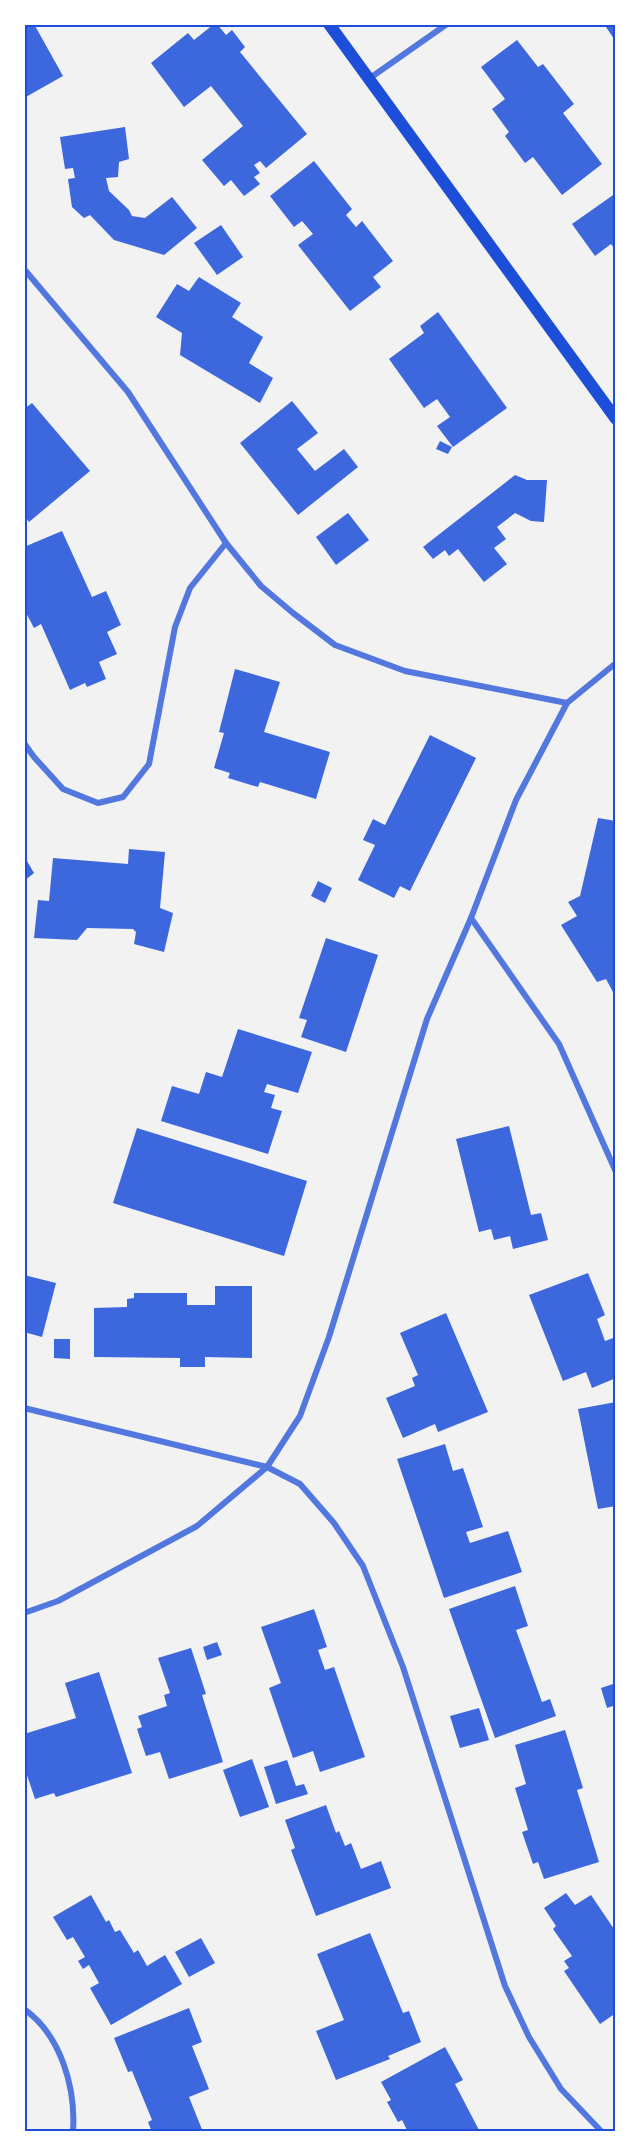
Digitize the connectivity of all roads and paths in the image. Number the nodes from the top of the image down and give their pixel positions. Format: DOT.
graph roads {
  1 [pos="329,24"];
  2 [pos="447,24"];
  3 [pos="370,78"];
  4 [pos="24,269"];
  5 [pos="616,418"];
  6 [pos="226,543"];
  7 [pos="616,663"];
  8 [pos="567,703"];
  9 [pos="24,743"];
  10 [pos="471,918"];
  11 [pos="616,1172"];
  12 [pos="24,1408"];
  13 [pos="267,1467"];
  14 [pos="24,1613"];
  15 [pos="24,2009"];
  16 [pos="73,2132"];
  17 [pos="602,2132"];
  1 -- 3 [label="main road"];
  2 -- 3 [label="street"];
  3 -- 5 [label="main road"];
  4 -- 6 [label="street"];
  6 -- 8 [label="street"];
  6 -- 9 [label="street"];
  7 -- 8 [label="street"];
  8 -- 10 [label="street"];
  10 -- 11 [label="street"];
  10 -- 13 [label="street"];
  12 -- 13 [label="street"];
  13 -- 14 [label="street"];
  13 -- 17 [label="street"];
  15 -- 16 [label="street"];
}
